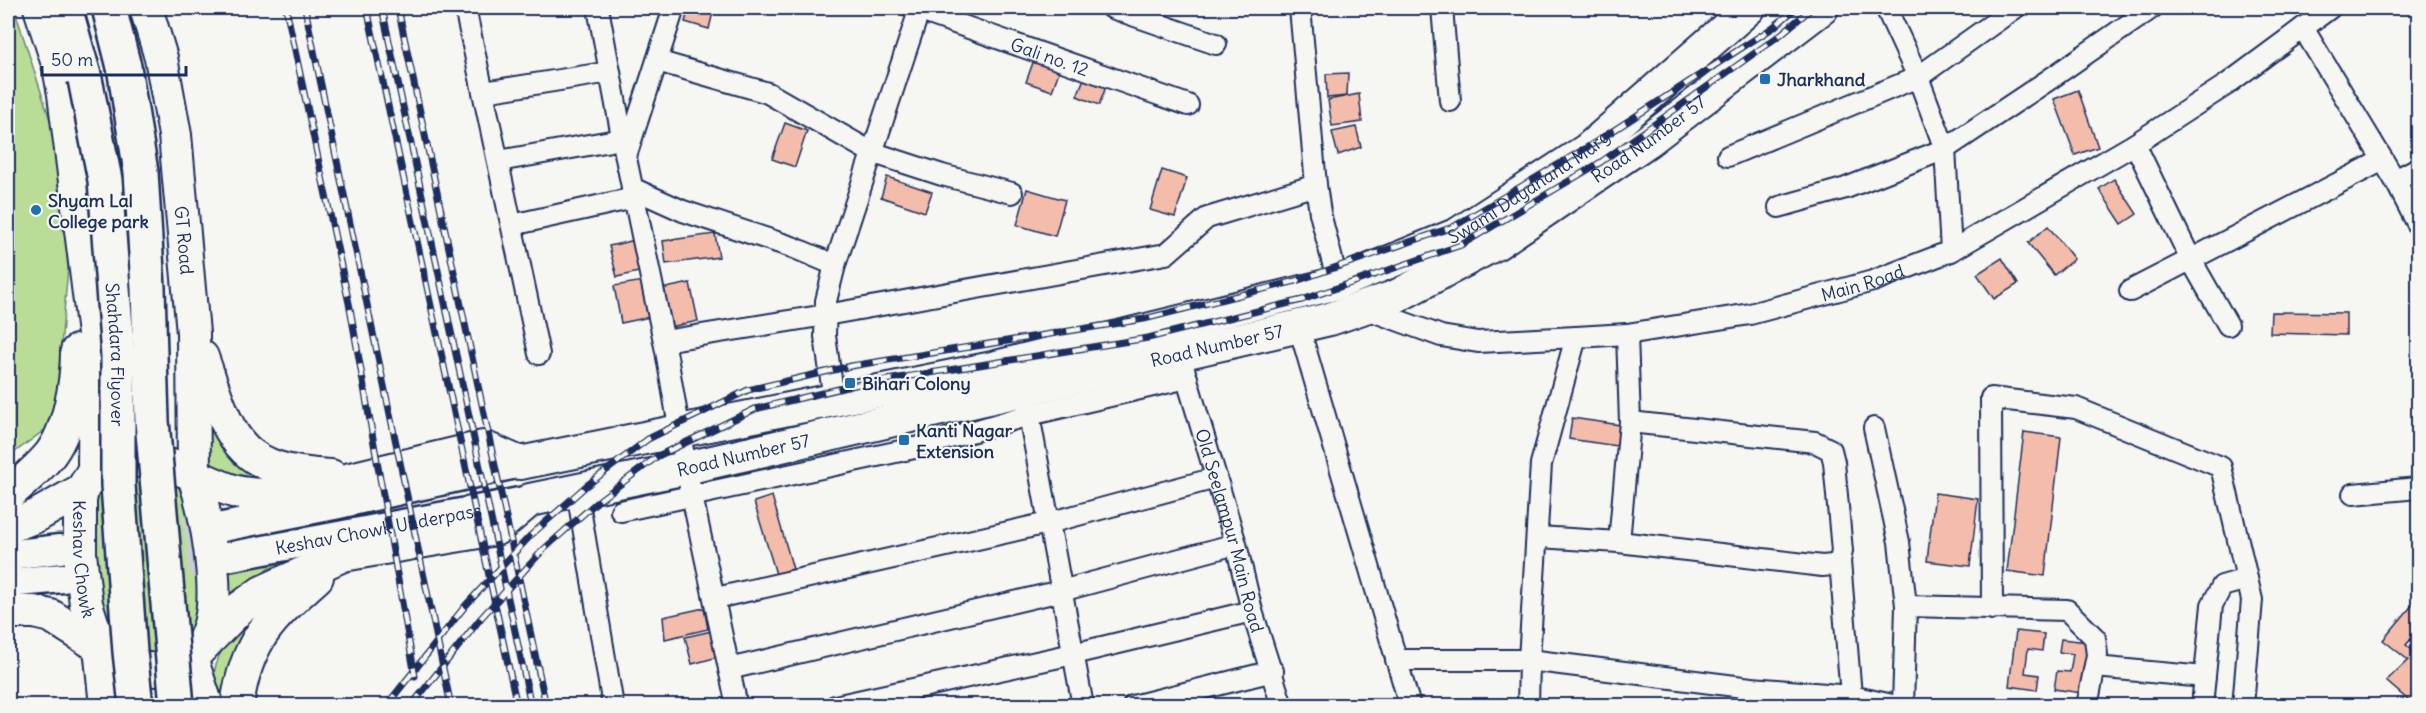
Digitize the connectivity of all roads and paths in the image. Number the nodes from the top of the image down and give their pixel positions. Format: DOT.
graph roads {
  1 [pos="40,8"];
  2 [pos="65,8"];
  3 [pos="109,8"];
  4 [pos="146,8"];
  5 [pos="465,8"];
  6 [pos="598,8"];
  7 [pos="674,8"];
  8 [pos="917,8"];
  9 [pos="1112,8"];
  10 [pos="1300,8"];
  11 [pos="1442,8"];
  12 [pos="1749,8"];
  13 [pos="1822,8"];
  14 [pos="1886,8"];
  15 [pos="2015,8"];
  16 [pos="2152,8"];
  17 [pos="2330,8"];
  18 [pos="2303,28"];
  19 [pos="1216,44"];
  20 [pos="657,62"];
  21 [pos="610,72"];
  22 [pos="1918,77"];
  23 [pos="484,92"];
  24 [pos="1450,101"];
  25 [pos="1188,105"];
  26 [pos="2135,144"];
  27 [pos="624,148"];
  28 [pos="1945,149"];
  29 [pos="871,152"];
  30 [pos="1728,156"];
  31 [pos="2383,160"];
  32 [pos="499,161"];
  33 [pos="2418,168"];
  34 [pos="2395,180"];
  35 [pos="1316,185"];
  36 [pos="78,188"];
  37 [pos="633,193"];
  38 [pos="1012,193"];
  39 [pos="1779,207"];
  40 [pos="512,225"];
  41 [pos="2418,225"];
  42 [pos="1951,252"];
  43 [pos="2191,260"];
  44 [pos="835,265"];
  45 [pos="1338,283"];
  46 [pos="2130,291"];
  47 [pos="1268,300"];
  48 [pos="1364,308"];
  49 [pos="826,315"];
  50 [pos="2228,325"];
  51 [pos="1299,327"];
  52 [pos="193,333"];
  53 [pos="1627,334"];
  54 [pos="1576,337"];
  55 [pos="664,341"];
  56 [pos="538,354"];
  57 [pos="1183,366"];
  58 [pos="834,400"];
  59 [pos="1027,402"];
  60 [pos="1630,422"];
  61 [pos="1874,428"];
  62 [pos="680,431"];
  63 [pos="520,463"];
  64 [pos="194,476"];
  65 [pos="362,477"];
  66 [pos="1216,478"];
  67 [pos="88,480"];
  68 [pos="690,483"];
  69 [pos="2418,488"];
  70 [pos="577,491"];
  71 [pos="8,495"];
  72 [pos="2354,495"];
  73 [pos="530,500"];
  74 [pos="621,511"];
  75 [pos="1048,523"];
  76 [pos="8,527"];
  77 [pos="223,527"];
  78 [pos="1538,537"];
  79 [pos="1619,542"];
  80 [pos="1236,544"];
  81 [pos="60,549"];
  82 [pos="8,555"];
  83 [pos="343,555"];
  84 [pos="227,557"];
  85 [pos="1840,561"];
  86 [pos="63,578"];
  87 [pos="2247,579"];
  88 [pos="8,584"];
  89 [pos="1060,591"];
  90 [pos="716,598"];
  91 [pos="1906,606"];
  92 [pos="1992,609"];
  93 [pos="1252,611"];
  94 [pos="8,612"];
  95 [pos="100,647"];
  96 [pos="196,654"];
  97 [pos="1073,654"];
  98 [pos="1396,660"];
  99 [pos="1529,660"];
  100 [pos="2095,667"];
  101 [pos="729,669"];
  102 [pos="1273,671"];
  103 [pos="2205,677"];
  104 [pos="1851,696"];
  105 [pos="1750,697"];
  106 [pos="106,705"];
  107 [pos="136,705"];
  108 [pos="177,705"];
  109 [pos="207,705"];
  110 [pos="237,705"];
  111 [pos="613,705"];
  112 [pos="737,705"];
  113 [pos="835,705"];
  114 [pos="1083,705"];
  115 [pos="1133,705"];
  116 [pos="1282,705"];
  117 [pos="1410,705"];
  118 [pos="1528,705"];
  119 [pos="1897,705"];
  120 [pos="1903,705"];
  121 [pos="2086,705"];
  122 [pos="2202,705"];
  123 [pos="2243,705"];
  1 -- 36 [label="main road"];
  2 -- 107 [label="highway, Shahdara Flyover, bridge"];
  3 -- 108 [label="highway, Shahdara Flyover, bridge"];
  4 -- 52 [label="main road, GT Road"];
  5 -- 23 [label="street"];
  6 -- 21 [label="street"];
  7 -- 20 [label="street"];
  8 -- 25 [label="street, Gali no. 12"];
  8 -- 29 [label="street"];
  9 -- 19 [label="street"];
  10 -- 35 [label="street"];
  11 -- 24 [label="street"];
  12 -- 45 [label="main road, Swami Dayanand Marg"];
  13 -- 48 [label="main road, Road Number 57"];
  14 -- 22 [label="street"];
  15 -- 22 [label="street"];
  16 -- 28 [label="street"];
  17 -- 18 [label="street, Main Road"];
  18 -- 26 [label="street, Main Road"];
  18 -- 31 [label="street"];
  20 -- 27 [label="street"];
  20 -- 29 [label="street"];
  21 -- 23 [label="street"];
  21 -- 27 [label="street"];
  22 -- 28 [label="street"];
  22 -- 30 [label="street"];
  23 -- 32 [label="street"];
  26 -- 42 [label="street, Main Road"];
  26 -- 43 [label="street"];
  27 -- 32 [label="street"];
  27 -- 37 [label="street"];
  28 -- 39 [label="street"];
  28 -- 42 [label="street"];
  29 -- 38 [label="street"];
  29 -- 44 [label="street"];
  31 -- 34 [label="street"];
  31 -- 43 [label="street"];
  32 -- 40 [label="street"];
  33 -- 34 [label="street"];
  34 -- 41 [label="street"];
  35 -- 45 [label="street"];
  35 -- 49 [label="street"];
  36 -- 67 [label="main road"];
  36 -- 71 [label="main road"];
  37 -- 40 [label="street"];
  37 -- 44 [label="street"];
  37 -- 55 [label="street"];
  40 -- 56 [label="street"];
  42 -- 53 [label="street, Main Road"];
  43 -- 46 [label="street"];
  43 -- 50 [label="street"];
  44 -- 49 [label="street"];
  45 -- 47 [label="main road, Swami Dayanand Marg"];
  47 -- 58 [label="main road, Road Number 57"];
  48 -- 51 [label="main road, Road Number 57"];
  48 -- 54 [label="street, Main Road"];
  49 -- 55 [label="street"];
  49 -- 58 [label="street"];
  51 -- 57 [label="main road, Road Number 57"];
  51 -- 98 [label="street"];
  52 -- 64 [label="main road, GT Road"];
  52 -- 65 [label="main road"];
  53 -- 54 [label="street, Main Road"];
  53 -- 60 [label="street"];
  54 -- 78 [label="street"];
  55 -- 62 [label="street"];
  57 -- 59 [label="main road, Road Number 57"];
  57 -- 66 [label="street, Old Seelampur Main Road"];
  58 -- 62 [label="main road, Road Number 57"];
  59 -- 68 [label="main road, Road Number 57"];
  59 -- 75 [label="street"];
  60 -- 79 [label="street"];
  60 -- 85 [label="street"];
  61 -- 91 [label="street"];
  62 -- 63 [label="main road, Road Number 57"];
  62 -- 68 [label="street"];
  63 -- 65 [label="main road"];
  63 -- 77 [label="main road, Keshav Chowk Underpass"];
  64 -- 65 [label="main road"];
  64 -- 67 [label="main road"];
  64 -- 96 [label="main road"];
  66 -- 75 [label="street"];
  66 -- 80 [label="street, Old Seelampur Main Road"];
  67 -- 76 [label="main road"];
  67 -- 95 [label="main road, Keshav Chowk"];
  68 -- 70 [label="main road, Road Number 57"];
  68 -- 74 [label="street"];
  68 -- 90 [label="street"];
  69 -- 72 [label="street"];
  70 -- 73 [label="main road, Road Number 57"];
  70 -- 111 [label="street"];
  73 -- 83 [label="main road"];
  73 -- 84 [label="main road, Keshav Chowk Underpass"];
  75 -- 89 [label="street"];
  75 -- 90 [label="street"];
  78 -- 79 [label="street"];
  78 -- 99 [label="street"];
  79 -- 85 [label="street"];
  80 -- 89 [label="street"];
  80 -- 93 [label="street, Old Seelampur Main Road"];
  81 -- 82 [label="main road"];
  83 -- 96 [label="main road"];
  83 -- 110 [label="main road"];
  85 -- 104 [label="street"];
  86 -- 88 [label="main road"];
  87 -- 92 [label="street"];
  87 -- 103 [label="street"];
  87 -- 123 [label="street"];
  89 -- 97 [label="street"];
  89 -- 101 [label="street"];
  90 -- 101 [label="street"];
  91 -- 92 [label="street"];
  91 -- 120 [label="street"];
  92 -- 100 [label="street"];
  93 -- 97 [label="street"];
  93 -- 102 [label="street, Old Seelampur Main Road"];
  94 -- 95 [label="main road"];
  95 -- 96 [label="main road"];
  95 -- 106 [label="main road, Keshav Chowk"];
  96 -- 109 [label="main road"];
  97 -- 113 [label="street"];
  97 -- 114 [label="street"];
  98 -- 99 [label="street"];
  98 -- 117 [label="street"];
  99 -- 105 [label="street"];
  99 -- 118 [label="street"];
  100 -- 103 [label="street"];
  100 -- 121 [label="street"];
  101 -- 112 [label="street"];
  102 -- 115 [label="street"];
  102 -- 116 [label="street, Old Seelampur Main Road"];
  103 -- 122 [label="street"];
  104 -- 105 [label="street"];
  104 -- 119 [label="street"];
}
